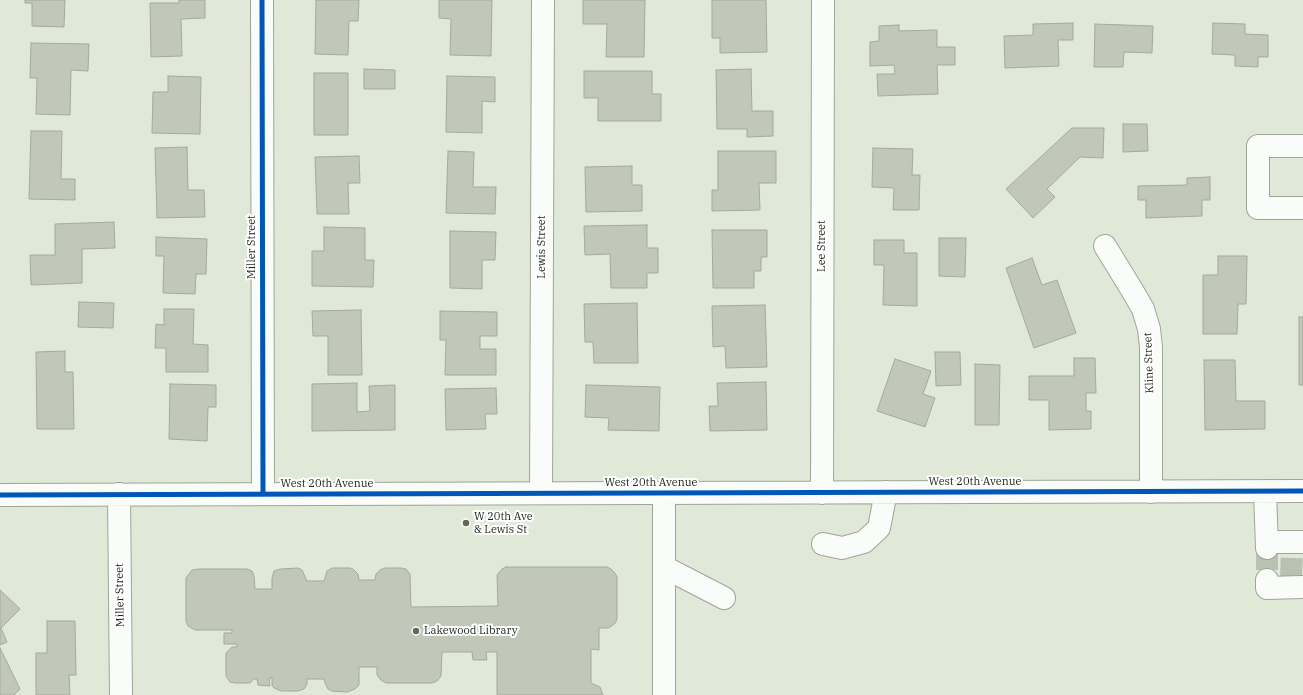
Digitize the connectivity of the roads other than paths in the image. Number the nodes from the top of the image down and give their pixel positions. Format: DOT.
graph roads {
  1 [pos="262,0"];
  2 [pos="543,0"];
  3 [pos="822,0"];
  4 [pos="1303,146"];
  5 [pos="1303,208"];
  6 [pos="1105,246"];
  7 [pos="1265,491"];
  8 [pos="1303,491"];
  9 [pos="886,492"];
  10 [pos="1150,492"];
  11 [pos="541,493"];
  12 [pos="664,493"];
  13 [pos="822,493"];
  14 [pos="119,494"];
  15 [pos="263,494"];
  16 [pos="0,495"];
  17 [pos="823,544"];
  18 [pos="1295,544"];
  19 [pos="664,567"];
  20 [pos="1267,580"];
  21 [pos="1295,585"];
  22 [pos="724,598"];
  23 [pos="121,695"];
  24 [pos="664,695"];
  1 -- 15 [label="street, Miller Street"];
  2 -- 11 [label="street, Lewis Street"];
  3 -- 13 [label="street, Lee Street"];
  4 -- 5 [label="street"];
  6 -- 10 [label="street, Kline Street"];
  7 -- 8 [label="street, West 20th Avenue"];
  7 -- 10 [label="street, West 20th Avenue"];
  7 -- 18 [label="street"];
  9 -- 10 [label="street, West 20th Avenue"];
  9 -- 13 [label="street, West 20th Avenue"];
  9 -- 17 [label="street"];
  11 -- 12 [label="street, West 20th Avenue"];
  11 -- 15 [label="street, West 20th Avenue"];
  12 -- 13 [label="street, West 20th Avenue"];
  12 -- 19 [label="street"];
  14 -- 15 [label="street, West 20th Avenue"];
  14 -- 16 [label="street, West 20th Avenue"];
  14 -- 23 [label="street, Miller Street"];
  19 -- 22 [label="street"];
  19 -- 24 [label="street"];
  20 -- 21 [label="street"];
}
